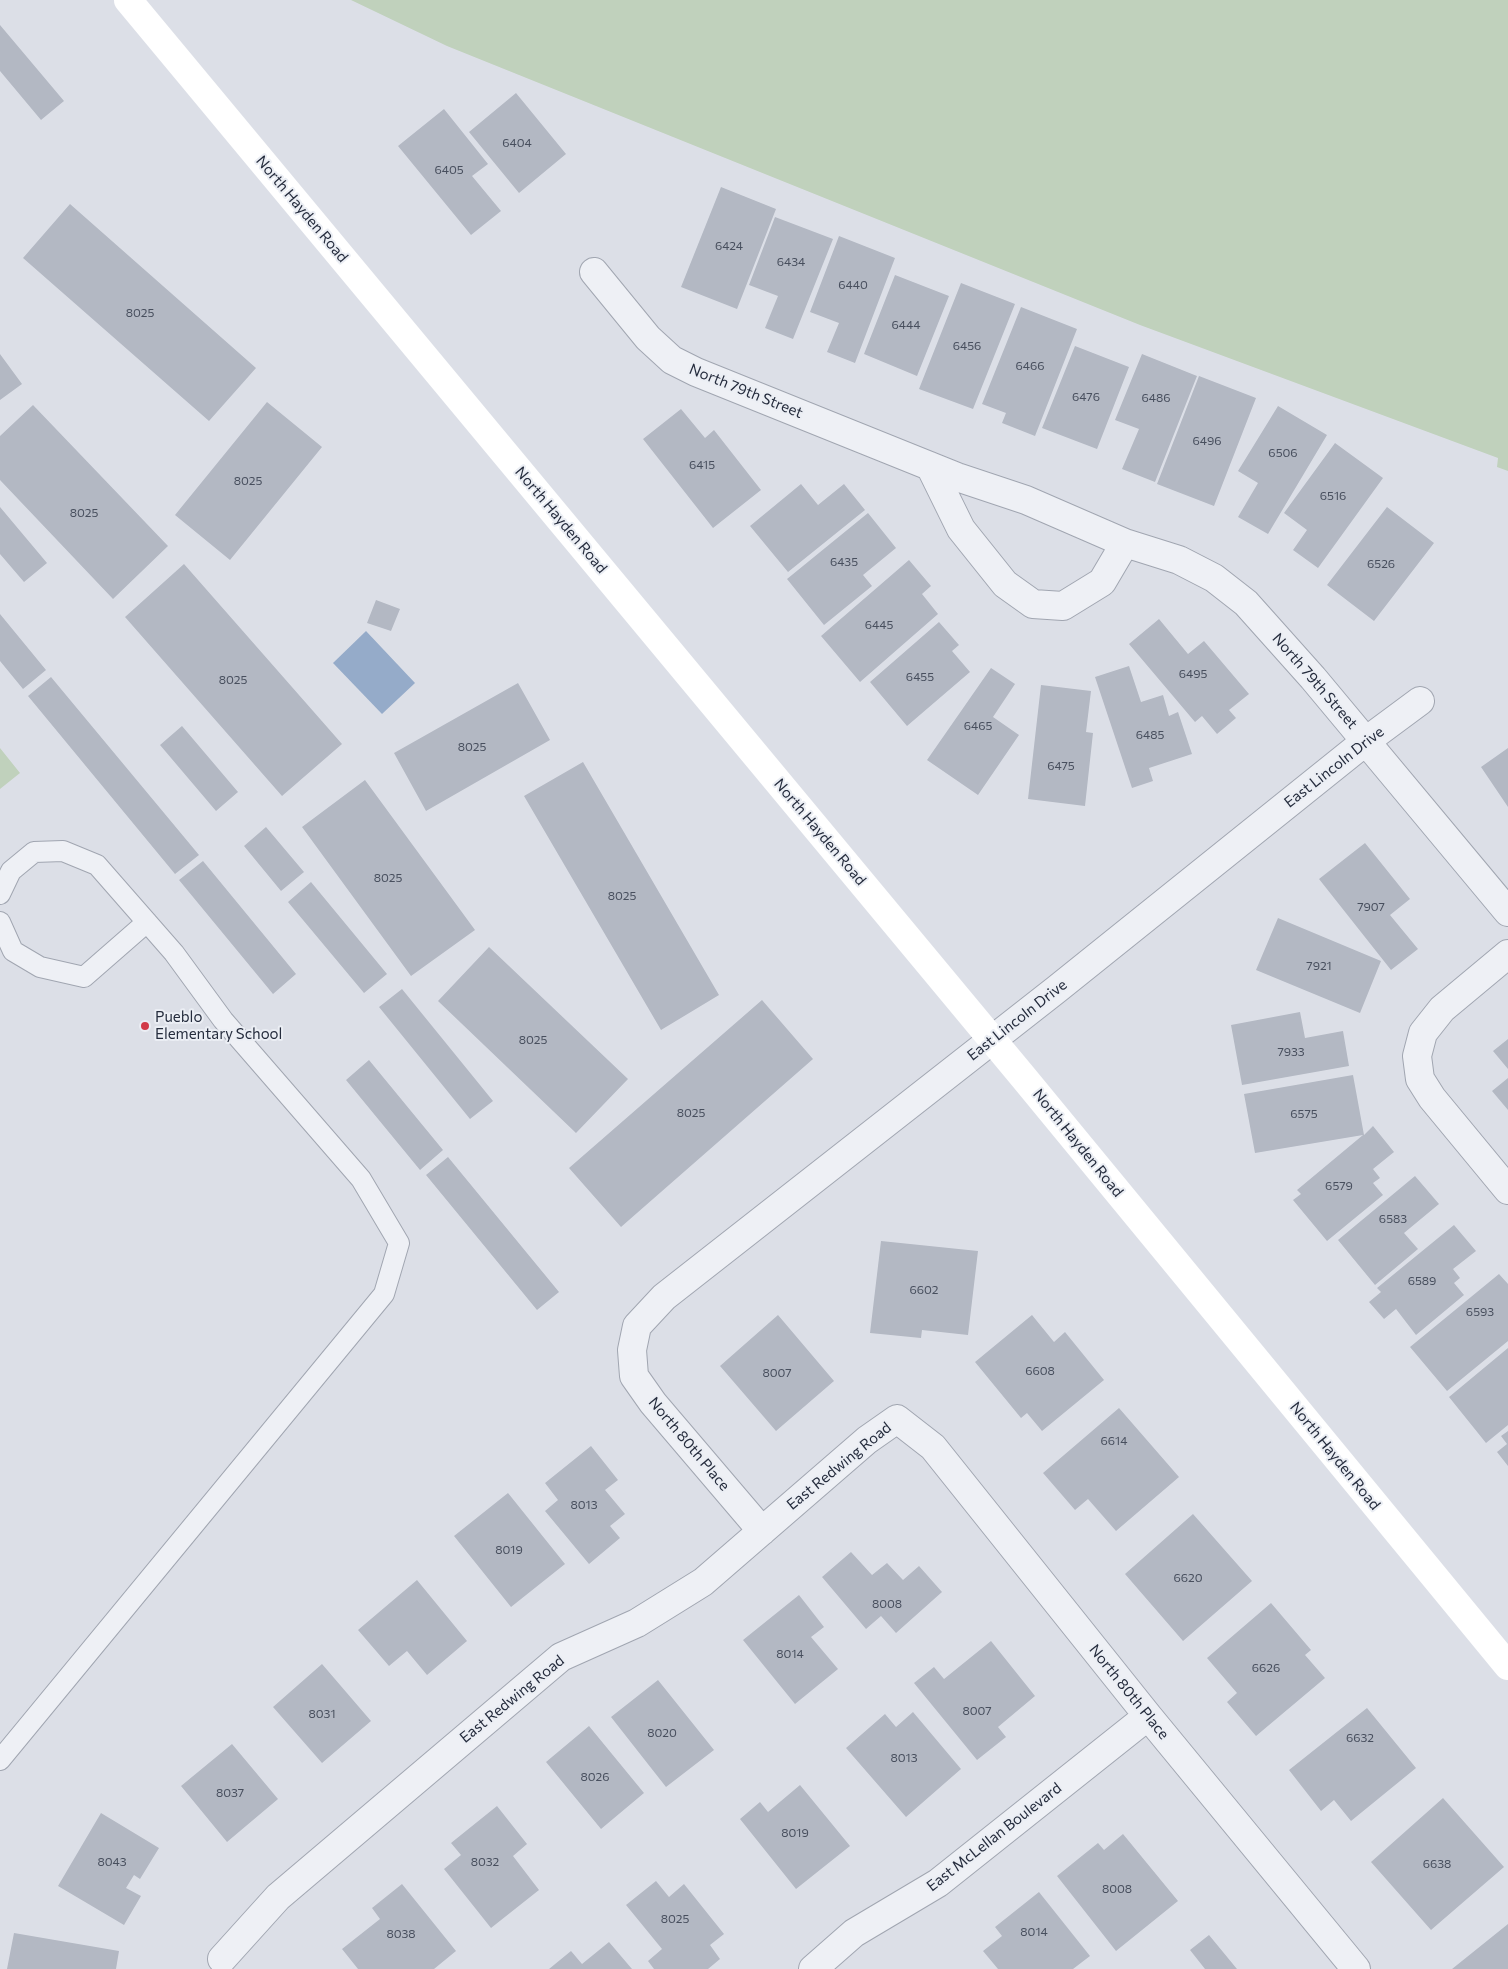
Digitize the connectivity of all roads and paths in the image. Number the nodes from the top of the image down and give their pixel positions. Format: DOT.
graph roads {
  1 [pos="128,0"];
  2 [pos="594,272"];
  3 [pos="930,466"];
  4 [pos="1125,543"];
  5 [pos="1420,701"];
  6 [pos="1366,741"];
  7 [pos="0,894"];
  8 [pos="1508,912"];
  9 [pos="0,922"];
  10 [pos="147,922"];
  11 [pos="1508,954"];
  12 [pos="992,1039"];
  13 [pos="1508,1190"];
  14 [pos="632,1350"];
  15 [pos="897,1419"];
  16 [pos="762,1531"];
  17 [pos="1508,1666"];
  18 [pos="1148,1716"];
  19 [pos="0,1760"];
  20 [pos="222,1959"];
  21 [pos="812,1969"];
  22 [pos="1356,1969"];
  1 -- 12 [label="main road, North Hayden Road"];
  2 -- 3 [label="street, North 79th Street"];
  3 -- 4 [label="street, North 79th Street"];
  3 -- 4 [label="street"];
  4 -- 6 [label="street, North 79th Street"];
  5 -- 6 [label="street, East Lincoln Drive"];
  6 -- 8 [label="street, North 79th Street"];
  6 -- 12 [label="street, East Lincoln Drive"];
  7 -- 10 [label="lane"];
  9 -- 10 [label="lane"];
  10 -- 19 [label="lane"];
  11 -- 13 [label="street"];
  12 -- 14 [label="street, East Lincoln Drive"];
  12 -- 17 [label="main road, North Hayden Road"];
  14 -- 16 [label="street, North 80th Place"];
  15 -- 16 [label="street, East Redwing Road"];
  15 -- 18 [label="street, North 80th Place"];
  16 -- 20 [label="street, East Redwing Road"];
  18 -- 21 [label="street, East McLellan Boulevard"];
  18 -- 22 [label="street, North 80th Place"];
}
